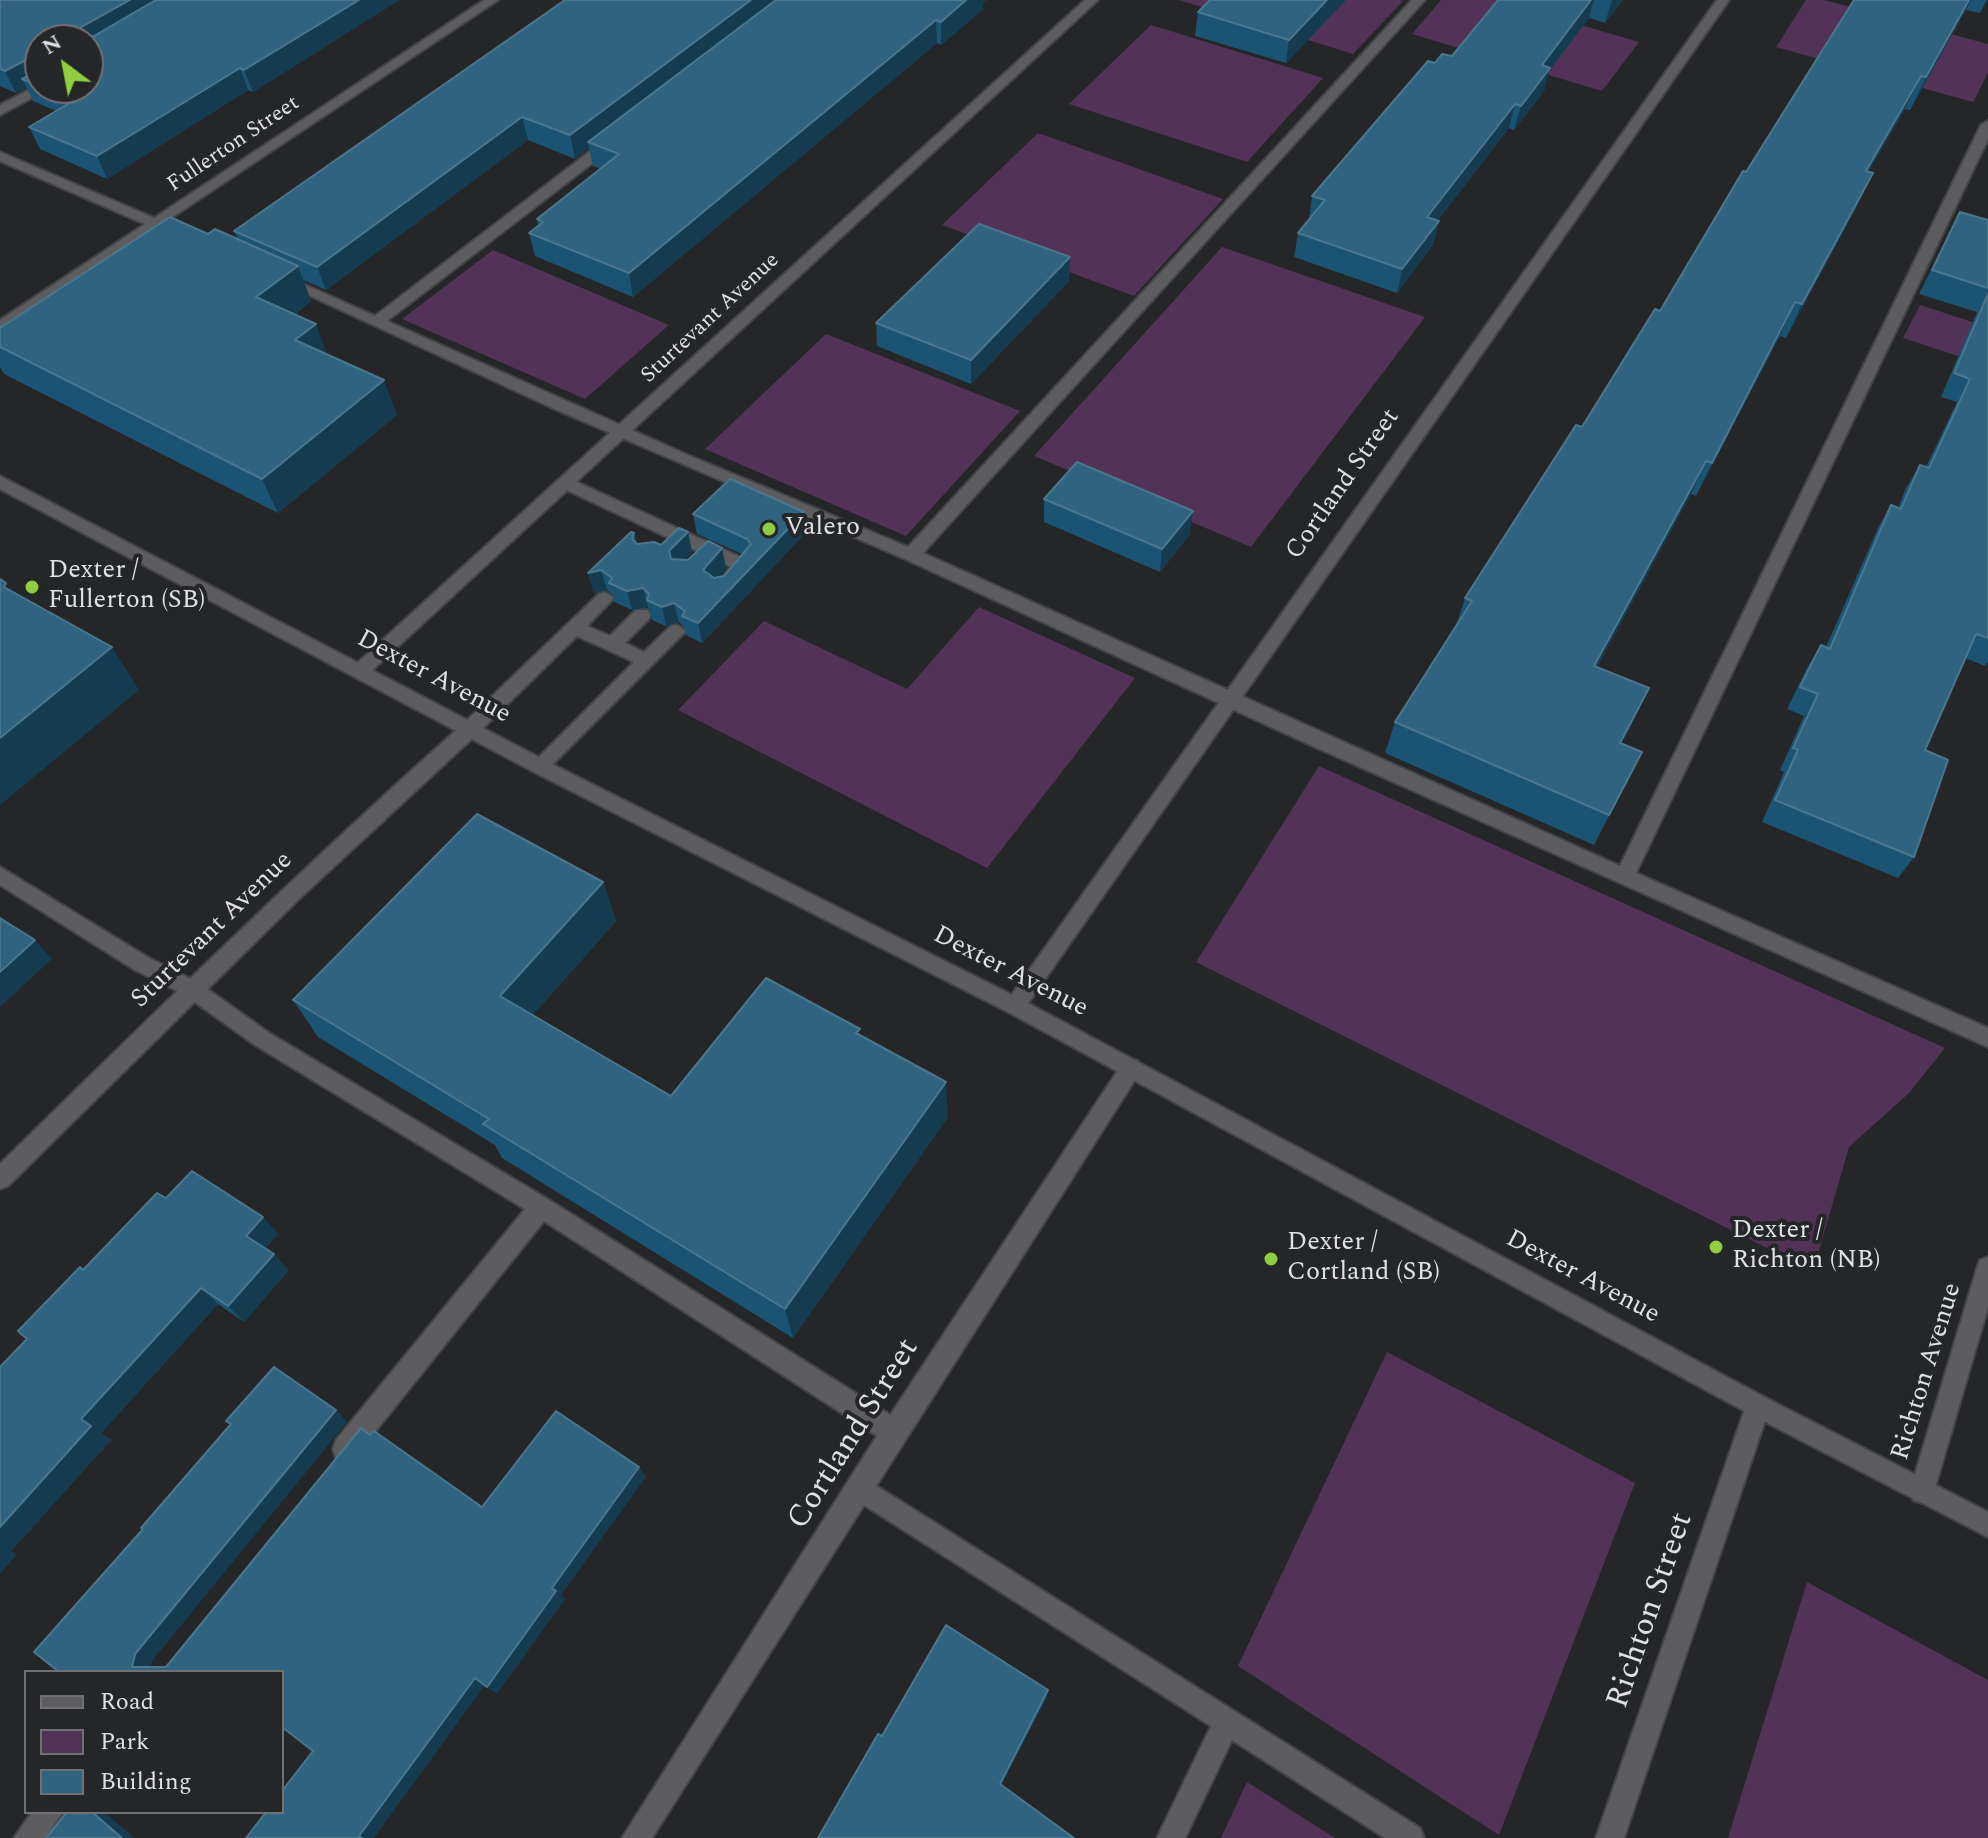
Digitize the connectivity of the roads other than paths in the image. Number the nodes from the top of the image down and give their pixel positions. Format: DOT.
graph roads {
  1 [pos="492,0"];
  2 [pos="1092,0"];
  3 [pos="1419,0"];
  4 [pos="1723,0"];
  5 [pos="24,97"];
  6 [pos="0,111"];
  7 [pos="1988,125"];
  8 [pos="624,133"];
  9 [pos="0,156"];
  10 [pos="156,223"];
  11 [pos="191,238"];
  12 [pos="262,270"];
  13 [pos="376,322"];
  14 [pos="0,327"];
  15 [pos="625,431"];
  16 [pos="0,482"];
  17 [pos="566,483"];
  18 [pos="674,533"];
  19 [pos="657,549"];
  20 [pos="709,549"];
  21 [pos="911,555"];
  22 [pos="693,565"];
  23 [pos="719,589"];
  24 [pos="605,598"];
  25 [pos="642,615"];
  26 [pos="575,628"];
  27 [pos="677,631"];
  28 [pos="612,645"];
  29 [pos="647,661"];
  30 [pos="360,671"];
  31 [pos="1230,701"];
  32 [pos="470,729"];
  33 [pos="539,766"];
  34 [pos="0,875"];
  35 [pos="1625,876"];
  36 [pos="192,989"];
  37 [pos="1015,1006"];
  38 [pos="1988,1038"];
  39 [pos="1131,1068"];
  40 [pos="0,1179"];
  41 [pos="541,1207"];
  42 [pos="1988,1268"];
  43 [pos="1758,1406"];
  44 [pos="894,1432"];
  45 [pos="332,1464"];
  46 [pos="859,1487"];
  47 [pos="1922,1491"];
  48 [pos="1988,1525"];
  49 [pos="1227,1722"];
  50 [pos="47,1814"];
  51 [pos="28,1838"];
  52 [pos="636,1838"];
  53 [pos="1171,1838"];
  54 [pos="1410,1838"];
  55 [pos="1610,1838"];
  1 -- 10 [label="street, Fullerton Street"];
  2 -- 15 [label="street, Sturtevant Avenue"];
  3 -- 21 [label="street"];
  4 -- 31 [label="street, Cortland Street"];
  5 -- 6 [label="street"];
  7 -- 35 [label="street"];
  8 -- 13 [label="street"];
  9 -- 10 [label="street"];
  10 -- 11 [label="street"];
  10 -- 14 [label="street, Fullerton Street"];
  12 -- 13 [label="street"];
  13 -- 15 [label="street"];
  15 -- 17 [label="street, Sturtevant Avenue"];
  15 -- 21 [label="street"];
  16 -- 30 [label="street, Dexter Avenue"];
  17 -- 18 [label="street"];
  17 -- 30 [label="street, Sturtevant Avenue"];
  18 -- 19 [label="street"];
  18 -- 20 [label="street"];
  20 -- 22 [label="street"];
  20 -- 23 [label="street"];
  21 -- 31 [label="street"];
  24 -- 26 [label="street, Sturtevant Avenue"];
  25 -- 28 [label="street"];
  26 -- 28 [label="street"];
  26 -- 32 [label="street, Sturtevant Avenue"];
  27 -- 29 [label="street"];
  28 -- 29 [label="street"];
  29 -- 33 [label="street"];
  30 -- 32 [label="street, Dexter Avenue"];
  31 -- 35 [label="street"];
  31 -- 37 [label="street, Cortland Street"];
  32 -- 33 [label="street, Dexter Avenue"];
  32 -- 36 [label="street, Sturtevant Avenue"];
  33 -- 37 [label="street, Dexter Avenue"];
  34 -- 36 [label="street"];
  35 -- 38 [label="street"];
  36 -- 40 [label="street, Sturtevant Avenue"];
  36 -- 41 [label="street"];
  37 -- 39 [label="street, Dexter Avenue"];
  39 -- 43 [label="street, Dexter Avenue"];
  39 -- 44 [label="street, Cortland Street"];
  41 -- 44 [label="street"];
  41 -- 45 [label="street"];
  42 -- 47 [label="street, Richton Avenue"];
  43 -- 47 [label="street, Dexter Avenue"];
  43 -- 55 [label="street, Richton Street"];
  44 -- 46 [label="street, Cortland Street"];
  46 -- 49 [label="street"];
  46 -- 52 [label="street, Cortland Street"];
  47 -- 48 [label="street, Dexter Avenue"];
  49 -- 53 [label="street"];
  49 -- 54 [label="street"];
  50 -- 51 [label="street"];
}
